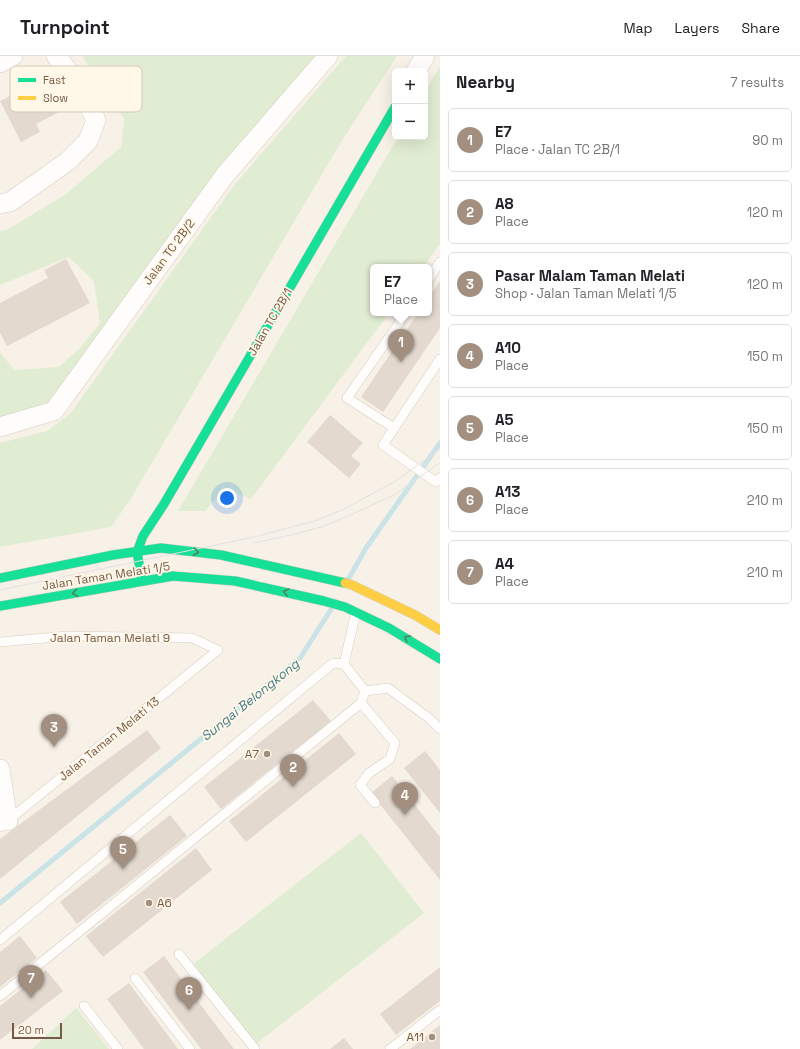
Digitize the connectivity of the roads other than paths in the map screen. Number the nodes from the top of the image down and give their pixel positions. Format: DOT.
graph roads {
  1 [pos="12,56"];
  2 [pos="56,56"];
  3 [pos="328,56"];
  4 [pos="425,56"];
  5 [pos="0,63"];
  6 [pos="64,66"];
  7 [pos="418,68"];
  8 [pos="92,112"];
  9 [pos="392,112"];
  10 [pos="0,204"];
  11 [pos="440,262"];
  12 [pos="432,274"];
  13 [pos="404,316"];
  14 [pos="440,359"];
  15 [pos="0,427"];
  16 [pos="394,428"];
  17 [pos="440,478"];
  18 [pos="148,527"];
  19 [pos="143,536"];
  20 [pos="157,548"];
  21 [pos="137,552"];
  22 [pos="113,555"];
  23 [pos="0,578"];
  24 [pos="142,580"];
  25 [pos="0,606"];
  26 [pos="356,612"];
  27 [pos="440,630"];
  28 [pos="0,642"];
  29 [pos="218,650"];
  30 [pos="440,659"];
  31 [pos="344,664"];
  32 [pos="365,691"];
  33 [pos="361,703"];
  34 [pos="440,729"];
  35 [pos="0,769"];
  36 [pos="375,803"];
  37 [pos="4,824"];
  38 [pos="0,940"];
  39 [pos="179,954"];
  40 [pos="135,978"];
  41 [pos="0,996"];
  42 [pos="84,1006"];
  43 [pos="440,1010"];
  44 [pos="118,1049"];
  45 [pos="190,1049"];
  46 [pos="255,1049"];
  47 [pos="390,1049"];
  1 -- 5 [label="street"];
  2 -- 6 [label="street"];
  3 -- 15 [label="street, Jalan TC 2B/2"];
  4 -- 7 [label="street"];
  8 -- 10 [label="street"];
  9 -- 18 [label="main road, Jalan TC 2B/1"];
  11 -- 12 [label="lane"];
  13 -- 16 [label="lane"];
  14 -- 16 [label="lane"];
  16 -- 17 [label="lane"];
  18 -- 19 [label="main road, Jalan TC 2B/1"];
  18 -- 20 [label="main road"];
  19 -- 21 [label="main road"];
  19 -- 22 [label="main road"];
  20 -- 21 [label="main road, Jalan Taman Melati 1/5"];
  20 -- 27 [label="main road, Jalan Taman Melati 1/5, one-way"];
  21 -- 22 [label="main road, Jalan Taman Melati 1/5"];
  21 -- 24 [label="main road"];
  22 -- 23 [label="main road, Jalan Taman Melati 1/5"];
  24 -- 25 [label="main road, Jalan Taman Melati 1/5, one-way"];
  26 -- 24 [label="main road, Jalan Taman Melati 1/5, one-way"];
  30 -- 26 [label="main road, Jalan Taman Melati 1/5, one-way"];
  26 -- 31 [label="lane"];
  28 -- 29 [label="lane, Jalan Taman Melati 9"];
  29 -- 37 [label="lane, Jalan Taman Melati 13"];
  31 -- 32 [label="lane"];
  31 -- 38 [label="lane"];
  32 -- 33 [label="lane"];
  32 -- 34 [label="lane"];
  33 -- 36 [label="lane"];
  33 -- 41 [label="lane"];
  35 -- 37 [label="street"];
  39 -- 46 [label="lane"];
  40 -- 45 [label="lane"];
  42 -- 44 [label="lane"];
  43 -- 47 [label="lane"];
}
